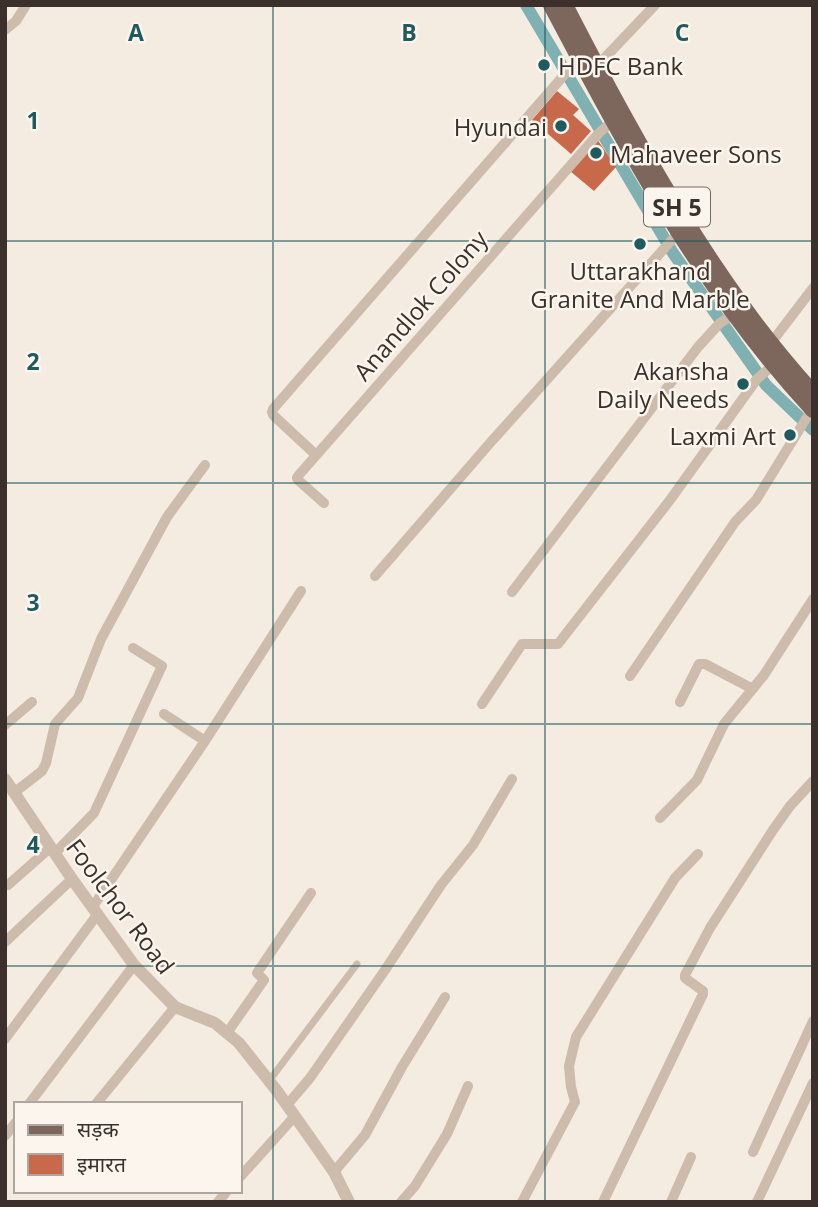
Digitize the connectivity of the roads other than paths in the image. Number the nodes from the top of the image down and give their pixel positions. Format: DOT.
graph roads {
  1 [pos="26,5"];
  2 [pos="551,5"];
  3 [pos="565,5"];
  4 [pos="654,5"];
  5 [pos="5,30"];
  6 [pos="597,66"];
  7 [pos="571,69"];
  8 [pos="605,128"];
  9 [pos="672,240"];
  10 [pos="813,288"];
  11 [pos="726,319"];
  12 [pos="771,343"];
  13 [pos="764,373"];
  14 [pos="813,393"];
  15 [pos="808,416"];
  16 [pos="316,455"];
  17 [pos="205,465"];
  18 [pos="324,503"];
  19 [pos="375,576"];
  20 [pos="301,591"];
  21 [pos="512,593"];
  22 [pos="813,599"];
  23 [pos="133,648"];
  24 [pos="630,677"];
  25 [pos="753,688"];
  26 [pos="32,702"];
  27 [pos="680,702"];
  28 [pos="482,704"];
  29 [pos="164,714"];
  30 [pos="5,725"];
  31 [pos="205,741"];
  32 [pos="5,779"];
  33 [pos="512,779"];
  34 [pos="813,781"];
  35 [pos="15,792"];
  36 [pos="660,818"];
  37 [pos="53,850"];
  38 [pos="698,854"];
  39 [pos="72,879"];
  40 [pos="8,885"];
  41 [pos="311,893"];
  42 [pos="94,912"];
  43 [pos="5,942"];
  44 [pos="357,964"];
  45 [pos="134,965"];
  46 [pos="445,997"];
  47 [pos="176,1007"];
  48 [pos="813,1021"];
  49 [pos="227,1033"];
  50 [pos="5,1039"];
  51 [pos="269,1081"];
  52 [pos="813,1083"];
  53 [pos="468,1086"];
  54 [pos="31,1102"];
  55 [pos="98,1102"];
  56 [pos="287,1105"];
  57 [pos="295,1116"];
  58 [pos="753,1152"];
  59 [pos="691,1157"];
  60 [pos="334,1172"];
  61 [pos="242,1175"];
  62 [pos="349,1202"];
  63 [pos="401,1202"];
  64 [pos="522,1202"];
  65 [pos="603,1202"];
  66 [pos="671,1202"];
  67 [pos="757,1202"];
  1 -- 5 [label="street"];
  2 -- 7 [label="main road"];
  3 -- 6 [label="main road, SH 5"];
  4 -- 6 [label="street"];
  6 -- 12 [label="main road, SH 5"];
  7 -- 8 [label="main road"];
  7 -- 16 [label="street"];
  8 -- 9 [label="main road"];
  8 -- 16 [label="street, Anandlok Colony"];
  9 -- 11 [label="main road"];
  9 -- 19 [label="street"];
  10 -- 12 [label="street"];
  11 -- 13 [label="main road"];
  11 -- 21 [label="street"];
  12 -- 14 [label="main road, SH 5"];
  13 -- 15 [label="main road"];
  13 -- 28 [label="street"];
  15 -- 24 [label="street"];
  16 -- 18 [label="street, Anandlok Colony"];
  17 -- 35 [label="street"];
  20 -- 31 [label="street"];
  22 -- 25 [label="street"];
  23 -- 37 [label="street"];
  25 -- 27 [label="street"];
  25 -- 36 [label="street"];
  26 -- 30 [label="street"];
  29 -- 31 [label="street"];
  31 -- 42 [label="street"];
  32 -- 35 [label="street, Foolchor Road"];
  33 -- 56 [label="street"];
  34 -- 65 [label="street"];
  35 -- 37 [label="street, Foolchor Road"];
  37 -- 39 [label="street, Foolchor Road"];
  37 -- 40 [label="street"];
  38 -- 64 [label="street"];
  39 -- 42 [label="street, Foolchor Road"];
  39 -- 43 [label="street"];
  41 -- 49 [label="street"];
  42 -- 45 [label="street, Foolchor Road"];
  42 -- 50 [label="street"];
  44 -- 51 [label="street"];
  45 -- 47 [label="street, Foolchor Road"];
  45 -- 54 [label="street"];
  46 -- 60 [label="street"];
  47 -- 49 [label="street, Foolchor Road"];
  47 -- 55 [label="street"];
  48 -- 58 [label="street"];
  49 -- 51 [label="street, Foolchor Road"];
  51 -- 56 [label="street, Foolchor Road"];
  52 -- 67 [label="street"];
  53 -- 63 [label="street"];
  56 -- 57 [label="street, Foolchor Road"];
  57 -- 60 [label="street, Foolchor Road"];
  57 -- 61 [label="street"];
  59 -- 66 [label="street"];
  60 -- 62 [label="street, Foolchor Road"];
}
